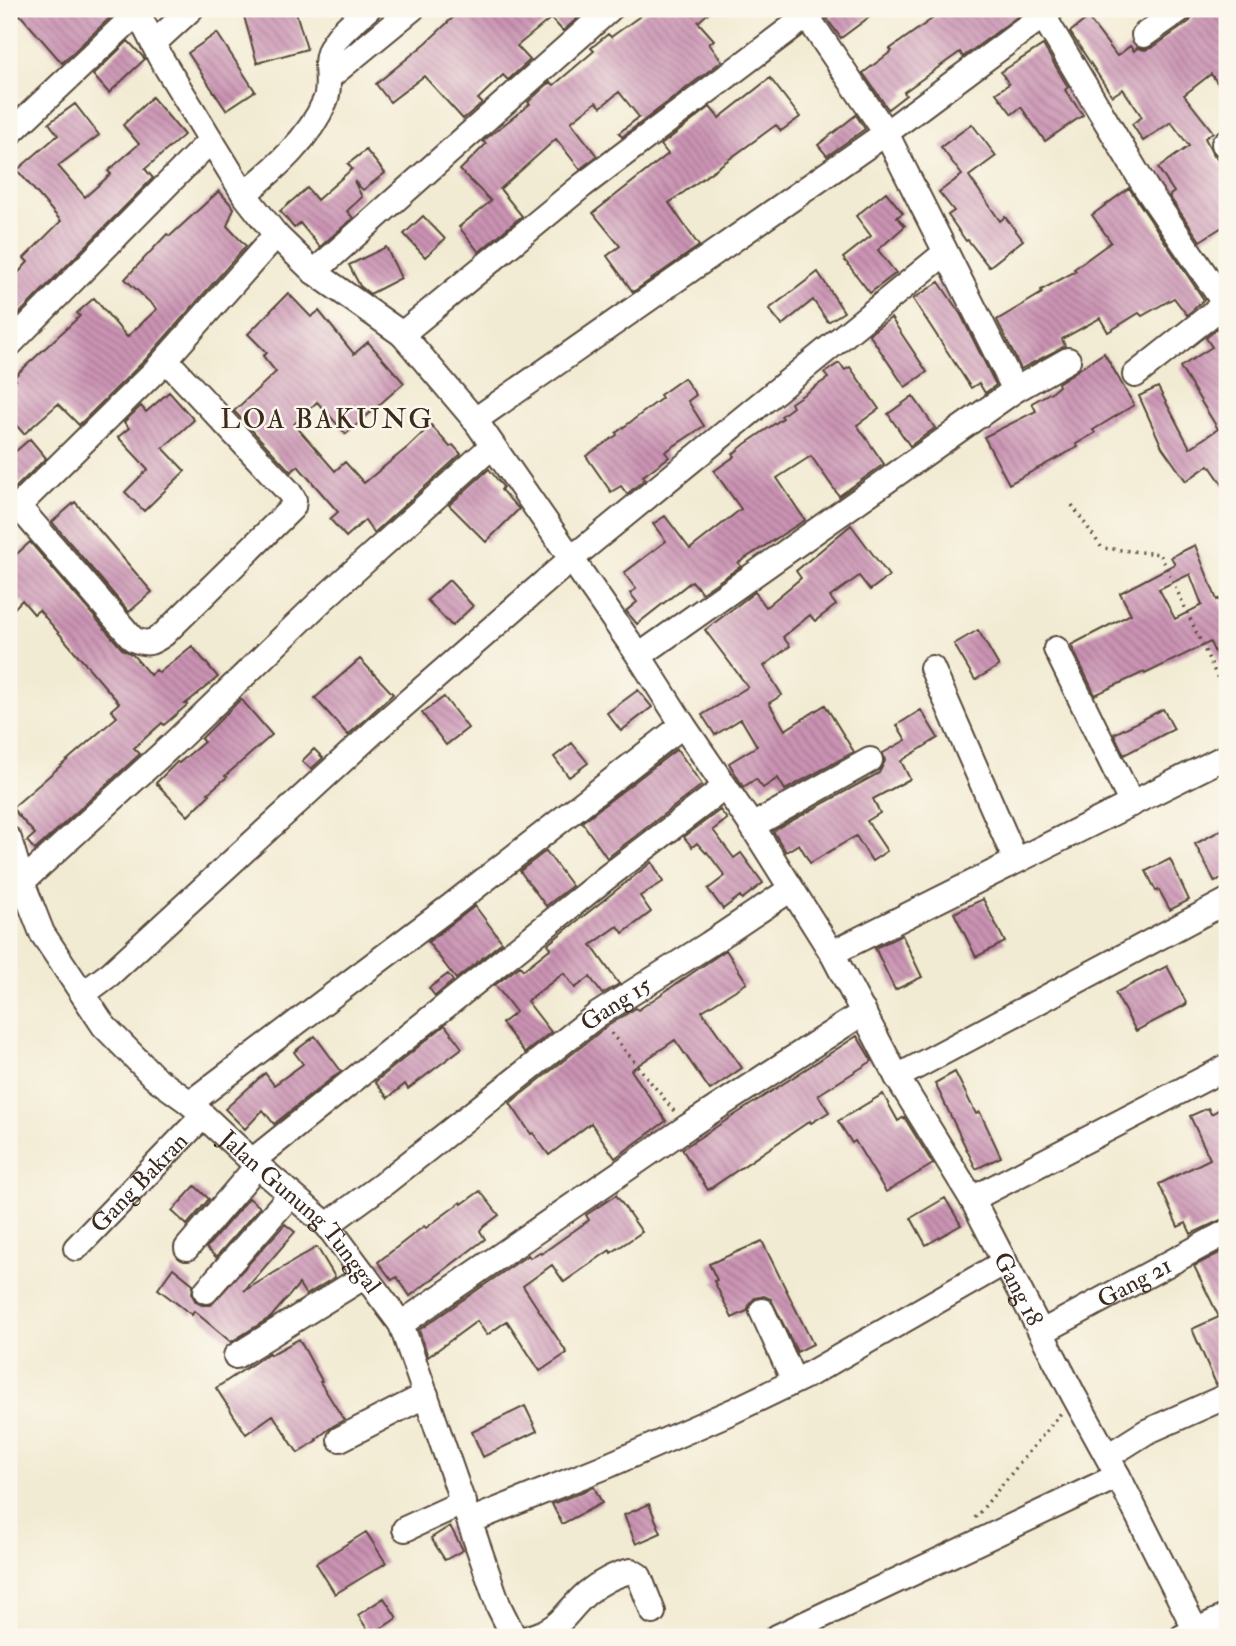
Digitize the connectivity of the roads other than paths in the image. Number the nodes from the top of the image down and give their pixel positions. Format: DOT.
graph roads {
  1 [pos="191,9"];
  2 [pos="369,9"];
  3 [pos="412,9"];
  4 [pos="610,9"];
  5 [pos="1181,9"];
  6 [pos="137,10"];
  7 [pos="809,11"];
  8 [pos="1045,11"];
  9 [pos="1144,35"];
  10 [pos="154,43"];
  11 [pos="328,78"];
  12 [pos="886,133"];
  13 [pos="9,134"];
  14 [pos="210,141"];
  15 [pos="244,194"];
  16 [pos="276,235"];
  17 [pos="945,253"];
  18 [pos="314,272"];
  19 [pos="1227,304"];
  20 [pos="402,334"];
  21 [pos="9,345"];
  22 [pos="166,360"];
  23 [pos="1068,360"];
  24 [pos="1135,374"];
  25 [pos="1015,390"];
  26 [pos="475,420"];
  27 [pos="492,446"];
  28 [pos="13,511"];
  29 [pos="571,559"];
  30 [pos="1056,649"];
  31 [pos="639,656"];
  32 [pos="932,667"];
  33 [pos="683,725"];
  34 [pos="1227,756"];
  35 [pos="870,760"];
  36 [pos="725,787"];
  37 [pos="1132,804"];
  38 [pos="752,826"];
  39 [pos="9,839"];
  40 [pos="1017,861"];
  41 [pos="22,882"];
  42 [pos="791,889"];
  43 [pos="1227,901"];
  44 [pos="832,953"];
  45 [pos="83,994"];
  46 [pos="864,1012"];
  47 [pos="1227,1068"];
  48 [pos="897,1077"];
  49 [pos="196,1110"];
  50 [pos="254,1164"];
  51 [pos="291,1194"];
  52 [pos="972,1199"];
  53 [pos="327,1225"];
  54 [pos="1227,1232"];
  55 [pos="76,1248"];
  56 [pos="187,1248"];
  57 [pos="1005,1262"];
  58 [pos="365,1276"];
  59 [pos="206,1290"];
  60 [pos="762,1311"];
  61 [pos="401,1324"];
  62 [pos="1042,1332"];
  63 [pos="236,1356"];
  64 [pos="794,1381"];
  65 [pos="426,1395"];
  66 [pos="1227,1396"];
  67 [pos="340,1438"];
  68 [pos="1113,1466"];
  69 [pos="467,1511"];
  70 [pos="405,1529"];
  71 [pos="653,1612"];
  72 [pos="1227,1616"];
  73 [pos="1189,1634"];
  74 [pos="514,1637"];
  75 [pos="531,1637"];
  76 [pos="777,1637"];
  1 -- 10 [label="street"];
  2 -- 11 [label="street"];
  3 -- 11 [label="street"];
  4 -- 18 [label="street"];
  5 -- 9 [label="street"];
  6 -- 10 [label="street, Gang 18"];
  6 -- 13 [label="street"];
  7 -- 12 [label="street"];
  7 -- 20 [label="street"];
  8 -- 12 [label="street"];
  8 -- 19 [label="street"];
  10 -- 14 [label="street, Gang 18"];
  11 -- 15 [label="street"];
  12 -- 17 [label="street"];
  12 -- 26 [label="street"];
  14 -- 15 [label="street, Gang 18"];
  14 -- 21 [label="street"];
  15 -- 16 [label="street, Gang 18"];
  16 -- 18 [label="street, Gang 18"];
  16 -- 22 [label="street"];
  17 -- 25 [label="street"];
  17 -- 29 [label="street"];
  18 -- 20 [label="street, Gang 18"];
  19 -- 24 [label="street"];
  20 -- 26 [label="street, Gang 18"];
  22 -- 28 [label="street"];
  22 -- 28 [label="street"];
  23 -- 25 [label="street"];
  25 -- 31 [label="street"];
  26 -- 27 [label="street, Gang 18"];
  27 -- 29 [label="street, Gang 18"];
  27 -- 41 [label="street"];
  29 -- 31 [label="street, Gang 18"];
  29 -- 45 [label="street"];
  30 -- 37 [label="street"];
  31 -- 33 [label="street, Gang 18"];
  32 -- 40 [label="street"];
  33 -- 36 [label="street, Gang 18"];
  33 -- 49 [label="street, Gang Bakran"];
  34 -- 37 [label="street"];
  35 -- 38 [label="street"];
  36 -- 38 [label="street, Gang 18"];
  36 -- 50 [label="street"];
  37 -- 40 [label="street"];
  38 -- 42 [label="street, Gang 18"];
  39 -- 41 [label="street, Jalan Gunung Tunggal"];
  40 -- 44 [label="street"];
  41 -- 45 [label="street, Jalan Gunung Tunggal"];
  42 -- 44 [label="street, Gang 18"];
  42 -- 53 [label="street, Gang 15"];
  43 -- 48 [label="street"];
  44 -- 46 [label="street, Gang 18"];
  45 -- 49 [label="street, Jalan Gunung Tunggal"];
  46 -- 48 [label="street, Gang 18"];
  46 -- 61 [label="street"];
  47 -- 52 [label="street"];
  48 -- 52 [label="street, Gang 18"];
  49 -- 50 [label="street, Jalan Gunung Tunggal"];
  49 -- 55 [label="street, Gang Bakran"];
  50 -- 51 [label="street, Jalan Gunung Tunggal"];
  50 -- 56 [label="street"];
  51 -- 53 [label="street, Jalan Gunung Tunggal"];
  51 -- 59 [label="street"];
  52 -- 57 [label="street, Gang 18"];
  53 -- 58 [label="street, Jalan Gunung Tunggal"];
  54 -- 62 [label="street, Gang 21"];
  57 -- 62 [label="street, Gang 18"];
  57 -- 64 [label="street"];
  58 -- 61 [label="street, Jalan Gunung Tunggal"];
  58 -- 63 [label="street"];
  60 -- 64 [label="street"];
  61 -- 65 [label="street, Jalan Gunung Tunggal"];
  62 -- 68 [label="street, Gang 18"];
  64 -- 69 [label="street"];
  65 -- 67 [label="street"];
  65 -- 69 [label="street, Jalan Gunung Tunggal"];
  66 -- 68 [label="street"];
  68 -- 73 [label="street, Gang 18"];
  68 -- 76 [label="street"];
  69 -- 70 [label="street"];
  69 -- 74 [label="street, Jalan Gunung Tunggal"];
  71 -- 75 [label="street"];
  72 -- 73 [label="street"];
}
